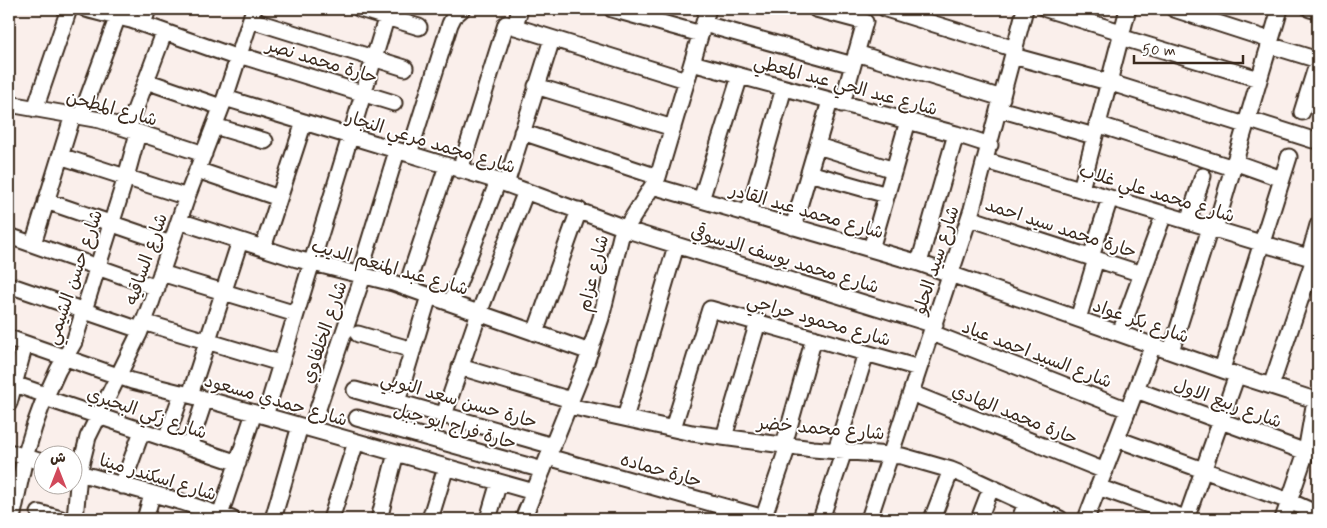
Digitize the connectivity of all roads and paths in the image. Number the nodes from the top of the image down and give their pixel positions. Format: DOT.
graph roads {
  1 [pos="69,9"];
  2 [pos="86,9"];
  3 [pos="148,9"];
  4 [pos="360,9"];
  5 [pos="462,9"];
  6 [pos="520,9"];
  7 [pos="612,9"];
  8 [pos="708,9"];
  9 [pos="816,9"];
  10 [pos="877,9"];
  11 [pos="886,9"];
  12 [pos="1025,9"];
  13 [pos="1046,9"];
  14 [pos="1128,9"];
  15 [pos="1174,9"];
  16 [pos="1280,9"];
  17 [pos="1310,9"];
  18 [pos="1318,11"];
  19 [pos="387,13"];
  20 [pos="252,14"];
  21 [pos="118,16"];
  22 [pos="858,16"];
  23 [pos="143,24"];
  24 [pos="511,26"];
  25 [pos="419,27"];
  26 [pos="702,29"];
  27 [pos="164,33"];
  28 [pos="1121,35"];
  29 [pos="552,39"];
  30 [pos="1270,43"];
  31 [pos="1014,52"];
  32 [pos="239,56"];
  33 [pos="374,58"];
  34 [pos="854,59"];
  35 [pos="1318,60"];
  36 [pos="692,64"];
  37 [pos="405,68"];
  38 [pos="740,76"];
  39 [pos="1259,79"];
  40 [pos="686,80"];
  41 [pos="146,81"];
  42 [pos="1108,82"];
  43 [pos="536,86"];
  44 [pos="784,88"];
  45 [pos="363,93"];
  46 [pos="836,102"];
  47 [pos="223,103"];
  48 [pos="394,103"];
  49 [pos="9,104"];
  50 [pos="1001,104"];
  51 [pos="35,109"];
  52 [pos="1302,112"];
  53 [pos="77,115"];
  54 [pos="908,121"];
  55 [pos="304,122"];
  56 [pos="1246,122"];
  57 [pos="214,126"];
  58 [pos="673,128"];
  59 [pos="1096,130"];
  60 [pos="133,131"];
  61 [pos="522,132"];
  62 [pos="956,134"];
  63 [pos="350,136"];
  64 [pos="1313,140"];
  65 [pos="265,142"];
  66 [pos="990,145"];
  67 [pos="818,146"];
  68 [pos="403,152"];
  69 [pos="204,154"];
  70 [pos="60,156"];
  71 [pos="1289,157"];
  72 [pos="986,161"];
  73 [pos="1233,165"];
  74 [pos="454,168"];
  75 [pos="197,170"];
  76 [pos="894,170"];
  77 [pos="809,173"];
  78 [pos="1203,176"];
  79 [pos="126,178"];
  80 [pos="1282,179"];
  81 [pos="655,182"];
  82 [pos="502,183"];
  83 [pos="1081,189"];
  84 [pos="526,191"];
  85 [pos="887,195"];
  86 [pos="187,197"];
  87 [pos="279,198"];
  88 [pos="1110,198"];
  89 [pos="701,200"];
  90 [pos="46,201"];
  91 [pos="579,210"];
  92 [pos="748,214"];
  93 [pos="1164,214"];
  94 [pos="969,218"];
  95 [pos="179,221"];
  96 [pos="1188,221"];
  97 [pos="111,224"];
  98 [pos="1318,225"];
  99 [pos="793,227"];
  100 [pos="624,229"];
  101 [pos="1213,229"];
  102 [pos="9,236"];
  103 [pos="240,241"];
  104 [pos="1261,243"];
  105 [pos="33,244"];
  106 [pos="171,244"];
  107 [pos="676,246"];
  108 [pos="263,248"];
  109 [pos="871,249"];
  110 [pos="1094,258"];
  111 [pos="1314,259"];
  112 [pos="312,262"];
  113 [pos="919,263"];
  114 [pos="98,267"];
  115 [pos="952,274"];
  116 [pos="1142,274"];
  117 [pos="361,275"];
  118 [pos="159,280"];
  119 [pos="9,285"];
  120 [pos="406,288"];
  121 [pos="223,292"];
  122 [pos="429,296"];
  123 [pos="451,303"];
  124 [pos="85,311"];
  125 [pos="479,313"];
  126 [pos="296,314"];
  127 [pos="1078,318"];
  128 [pos="758,322"];
  129 [pos="142,326"];
  130 [pos="933,329"];
  131 [pos="535,333"];
  132 [pos="1120,333"];
  133 [pos="358,334"];
  134 [pos="9,338"];
  135 [pos="814,338"];
  136 [pos="208,342"];
  137 [pos="26,344"];
  138 [pos="1153,345"];
  139 [pos="413,350"];
  140 [pos="1171,351"];
  141 [pos="590,352"];
  142 [pos="866,353"];
  143 [pos="66,358"];
  144 [pos="280,363"];
  145 [pos="460,367"];
  146 [pos="919,368"];
  147 [pos="1230,372"];
  148 [pos="118,376"];
  149 [pos="14,384"];
  150 [pos="1271,386"];
  151 [pos="355,390"];
  152 [pos="1136,390"];
  153 [pos="911,393"];
  154 [pos="186,394"];
  155 [pos="46,397"];
  156 [pos="205,399"];
  157 [pos="1317,400"];
  158 [pos="397,402"];
  159 [pos="9,403"];
  160 [pos="570,403"];
  161 [pos="1128,410"];
  162 [pos="260,414"];
  163 [pos="444,415"];
  164 [pos="98,416"];
  165 [pos="357,418"];
  166 [pos="625,418"];
  167 [pos="1221,421"];
  168 [pos="373,422"];
  169 [pos="305,427"];
  170 [pos="673,428"];
  171 [pos="142,431"];
  172 [pos="724,437"];
  173 [pos="1117,438"];
  174 [pos="166,439"];
  175 [pos="361,443"];
  176 [pos="786,445"];
  177 [pos="189,447"];
  178 [pos="1311,450"];
  179 [pos="840,451"];
  180 [pos="9,452"];
  181 [pos="396,453"];
  182 [pos="82,454"];
  183 [pos="891,454"];
  184 [pos="26,457"];
  185 [pos="548,458"];
  186 [pos="32,459"];
  187 [pos="238,463"];
  188 [pos="446,467"];
  189 [pos="1204,469"];
  190 [pos="951,470"];
  191 [pos="1105,471"];
  192 [pos="82,474"];
  193 [pos="499,482"];
  194 [pos="122,486"];
  195 [pos="1098,487"];
  196 [pos="992,488"];
  197 [pos="534,492"];
  198 [pos="152,495"];
  199 [pos="75,496"];
  200 [pos="1290,501"];
  201 [pos="1026,503"];
  202 [pos="12,510"];
  203 [pos="39,513"];
  204 [pos="1318,514"];
  205 [pos="219,517"];
  206 [pos="528,518"];
  207 [pos="763,518"];
  208 [pos="61,519"];
  209 [pos="75,519"];
  210 [pos="145,519"];
  211 [pos="273,519"];
  212 [pos="331,519"];
  213 [pos="379,519"];
  214 [pos="430,519"];
  215 [pos="488,519"];
  216 [pos="821,519"];
  217 [pos="869,519"];
  218 [pos="932,519"];
  219 [pos="979,519"];
  220 [pos="1020,519"];
  221 [pos="1060,519"];
  222 [pos="1086,519"];
  223 [pos="1187,519"];
  224 [pos="1283,519"];
  1 -- 51 [label="street"];
  2 -- 21 [label="street, حارة محمد نصر"];
  3 -- 23 [label="street"];
  4 -- 19 [label="street"];
  5 -- 68 [label="street, شارع الخلفاوي"];
  6 -- 24 [label="street"];
  7 -- 26 [label="street"];
  8 -- 26 [label="street, شارع عزام"];
  9 -- 22 [label="street"];
  10 -- 22 [label="street"];
  11 -- 31 [label="street"];
  12 -- 31 [label="street, شارع سيد الحلو"];
  13 -- 28 [label="street"];
  14 -- 28 [label="street"];
  15 -- 30 [label="street"];
  16 -- 30 [label="street"];
  17 -- 18 [label="street"];
  19 -- 25 [label="street"];
  19 -- 33 [label="street"];
  20 -- 32 [label="street, شارع الساقيه"];
  20 -- 33 [label="street"];
  21 -- 23 [label="street, حارة محمد نصر"];
  21 -- 53 [label="street"];
  22 -- 34 [label="street"];
  23 -- 27 [label="street, حارة محمد نصر"];
  24 -- 29 [label="street"];
  24 -- 74 [label="street"];
  26 -- 34 [label="street"];
  26 -- 36 [label="street, شارع عزام"];
  27 -- 32 [label="street, حارة محمد نصر"];
  27 -- 41 [label="street, شارع حسن الشيمي"];
  28 -- 39 [label="street"];
  28 -- 42 [label="street"];
  29 -- 40 [label="street"];
  29 -- 43 [label="street"];
  30 -- 35 [label="street"];
  30 -- 39 [label="street"];
  31 -- 42 [label="street"];
  31 -- 50 [label="street, شارع سيد الحلو"];
  32 -- 45 [label="street, حارة محمد نصر"];
  32 -- 47 [label="street, شارع الساقيه"];
  33 -- 37 [label="street"];
  33 -- 45 [label="street"];
  34 -- 46 [label="street"];
  34 -- 50 [label="street"];
  35 -- 52 [label="street"];
  36 -- 38 [label="street, شارع عبد الحي عبد المعطي"];
  36 -- 40 [label="street, شارع عزام"];
  38 -- 44 [label="street, شارع عبد الحي عبد المعطي"];
  38 -- 89 [label="street"];
  39 -- 56 [label="street"];
  40 -- 58 [label="street, شارع عزام"];
  41 -- 47 [label="street, شارع محمد مرعي النجار"];
  41 -- 60 [label="street, شارع حسن الشيمي"];
  42 -- 56 [label="street"];
  42 -- 59 [label="street"];
  43 -- 58 [label="street"];
  43 -- 61 [label="street"];
  44 -- 46 [label="street, شارع عبد الحي عبد المعطي"];
  44 -- 92 [label="street"];
  45 -- 48 [label="street, حارة محمد نصر"];
  45 -- 63 [label="street"];
  46 -- 54 [label="street, شارع عبد الحي عبد المعطي"];
  46 -- 67 [label="street"];
  47 -- 55 [label="street, شارع محمد مرعي النجار"];
  47 -- 57 [label="street, شارع الساقيه"];
  49 -- 51 [label="street, شارع المطحن"];
  50 -- 59 [label="street"];
  50 -- 66 [label="street, شارع سيد الحلو"];
  51 -- 53 [label="street, شارع المطحن"];
  53 -- 60 [label="street, شارع المطحن"];
  53 -- 70 [label="street"];
  54 -- 62 [label="street, شارع عبد الحي عبد المعطي"];
  54 -- 76 [label="street"];
  55 -- 63 [label="street, شارع محمد مرعي النجار"];
  55 -- 87 [label="street"];
  56 -- 64 [label="street"];
  56 -- 73 [label="street"];
  57 -- 65 [label="street"];
  57 -- 69 [label="street, شارع الساقيه"];
  58 -- 81 [label="street, شارع عزام"];
  59 -- 73 [label="street"];
  59 -- 83 [label="street"];
  60 -- 69 [label="street, شارع المطحن"];
  60 -- 79 [label="street, شارع حسن الشيمي"];
  61 -- 81 [label="street, شارع محمد عبد القادر"];
  61 -- 82 [label="street"];
  62 -- 66 [label="street, شارع عبد الحي عبد المعطي"];
  62 -- 113 [label="street"];
  63 -- 68 [label="street, شارع محمد مرعي النجار"];
  63 -- 112 [label="street"];
  66 -- 72 [label="street, شارع سيد الحلو"];
  67 -- 76 [label="street"];
  67 -- 77 [label="street"];
  68 -- 74 [label="street, شارع محمد مرعي النجار"];
  68 -- 117 [label="street, شارع الخلفاوي"];
  69 -- 75 [label="street, شارع الساقيه"];
  70 -- 79 [label="street"];
  70 -- 90 [label="street"];
  71 -- 80 [label="street"];
  72 -- 83 [label="street, شارع محمد علي غلاب"];
  72 -- 94 [label="street, شارع سيد الحلو"];
  73 -- 80 [label="street"];
  73 -- 101 [label="street"];
  74 -- 82 [label="street, شارع محمد مرعي النجار"];
  74 -- 120 [label="street"];
  75 -- 86 [label="street, شارع الساقيه"];
  75 -- 87 [label="street"];
  76 -- 85 [label="street"];
  77 -- 85 [label="street"];
  77 -- 99 [label="street"];
  78 -- 96 [label="street"];
  79 -- 86 [label="street"];
  79 -- 97 [label="street, شارع حسن الشيمي"];
  80 -- 104 [label="street"];
  81 -- 89 [label="street, شارع محمد عبد القادر"];
  81 -- 100 [label="street, شارع عزام"];
  82 -- 84 [label="street, شارع محمد مرعي النجار"];
  82 -- 123 [label="street"];
  83 -- 88 [label="street, شارع محمد علي غلاب"];
  84 -- 91 [label="street, شارع محمد مرعي النجار"];
  84 -- 125 [label="street"];
  85 -- 109 [label="street"];
  86 -- 95 [label="street, شارع الساقيه"];
  87 -- 108 [label="street"];
  88 -- 93 [label="street, شارع محمد علي غلاب"];
  88 -- 110 [label="street"];
  89 -- 92 [label="street, شارع محمد عبد القادر"];
  90 -- 97 [label="street"];
  90 -- 105 [label="street"];
  91 -- 100 [label="street, شارع محمد مرعي النجار"];
  91 -- 131 [label="street"];
  92 -- 99 [label="street, شارع محمد عبد القادر"];
  93 -- 96 [label="street, شارع محمد علي غلاب"];
  93 -- 116 [label="street"];
  94 -- 110 [label="street, حارة محمد سيد احمد"];
  94 -- 115 [label="street, شارع سيد الحلو"];
  95 -- 103 [label="street, شارع عبد المنعم الديب"];
  95 -- 106 [label="street, شارع الساقيه"];
  96 -- 101 [label="street, شارع محمد علي غلاب"];
  97 -- 106 [label="street"];
  97 -- 114 [label="street, شارع حسن الشيمي"];
  98 -- 111 [label="street"];
  99 -- 109 [label="street, شارع محمد عبد القادر"];
  100 -- 107 [label="street, شارع محمد يوسف الدسوقي"];
  100 -- 141 [label="street, شارع عزام"];
  101 -- 104 [label="street, شارع محمد علي غلاب"];
  101 -- 140 [label="street"];
  102 -- 105 [label="street"];
  103 -- 108 [label="street, شارع عبد المنعم الديب"];
  103 -- 121 [label="street"];
  104 -- 111 [label="street, شارع محمد علي غلاب"];
  104 -- 147 [label="street"];
  105 -- 114 [label="street"];
  106 -- 118 [label="street, شارع الساقيه"];
  107 -- 130 [label="street, شارع محمد يوسف الدسوقي"];
  107 -- 166 [label="street"];
  108 -- 112 [label="street, شارع عبد المنعم الديب"];
  109 -- 113 [label="street, شارع محمد عبد القادر"];
  110 -- 116 [label="street, حارة محمد سيد احمد"];
  110 -- 127 [label="street"];
  111 -- 150 [label="street"];
  112 -- 117 [label="street, شارع عبد المنعم الديب"];
  112 -- 126 [label="street"];
  113 -- 115 [label="street, شارع محمد عبد القادر"];
  114 -- 118 [label="street"];
  114 -- 124 [label="street, شارع حسن الشيمي"];
  115 -- 127 [label="street, شارع بكر عواد"];
  115 -- 130 [label="street, شارع سيد الحلو"];
  116 -- 132 [label="street"];
  117 -- 120 [label="street, شارع عبد المنعم الديب"];
  117 -- 169 [label="street, شارع الخلفاوي"];
  118 -- 121 [label="street"];
  118 -- 129 [label="street, شارع الساقيه"];
  119 -- 124 [label="street"];
  120 -- 122 [label="street, شارع عبد المنعم الديب"];
  121 -- 126 [label="street"];
  121 -- 136 [label="street"];
  122 -- 123 [label="street, شارع عبد المنعم الديب"];
  122 -- 139 [label="street"];
  123 -- 125 [label="street, شارع عبد المنعم الديب"];
  124 -- 129 [label="street"];
  124 -- 143 [label="street, شارع حسن الشيمي"];
  125 -- 131 [label="street, شارع عبد المنعم الديب"];
  125 -- 145 [label="street"];
  126 -- 144 [label="street"];
  127 -- 132 [label="street, شارع بكر عواد"];
  128 -- 135 [label="street, شارع محمود حراجي"];
  128 -- 170 [label="street, شارع محمود حراجي"];
  128 -- 172 [label="street"];
  129 -- 136 [label="street"];
  129 -- 148 [label="street, شارع الساقيه"];
  130 -- 146 [label="street, شارع سيد الحلو"];
  130 -- 161 [label="street, شارع السيد احمد عياد"];
  131 -- 141 [label="street, شارع عبد المنعم الديب"];
  132 -- 138 [label="street, شارع بكر عواد"];
  133 -- 139 [label="street"];
  134 -- 137 [label="street, شارع حمدي مسعود"];
  135 -- 142 [label="street, شارع محمود حراجي"];
  135 -- 176 [label="street"];
  136 -- 144 [label="street"];
  136 -- 154 [label="street"];
  137 -- 143 [label="street, شارع حمدي مسعود"];
  137 -- 149 [label="street"];
  138 -- 140 [label="street, شارع بكر عواد"];
  138 -- 152 [label="street"];
  139 -- 158 [label="street"];
  140 -- 147 [label="street, شارع بكر عواد"];
  141 -- 160 [label="street, شارع عزام"];
  142 -- 146 [label="street, شارع محمود حراجي"];
  142 -- 179 [label="street"];
  143 -- 148 [label="street, شارع حمدي مسعود"];
  143 -- 155 [label="street, شارع حسن الشيمي"];
  144 -- 162 [label="street"];
  145 -- 160 [label="street, شارع محمد خضر"];
  145 -- 163 [label="street"];
  146 -- 153 [label="street, شارع سيد الحلو"];
  147 -- 150 [label="street, شارع بكر عواد"];
  147 -- 167 [label="street"];
  148 -- 154 [label="street, شارع حمدي مسعود"];
  148 -- 164 [label="street, شارع الساقيه"];
  149 -- 155 [label="street, شارع زكي البحيري"];
  149 -- 159 [label="street"];
  150 -- 157 [label="street, شارع بكر عواد"];
  151 -- 158 [label="street, حارة حسن سعد النوبي"];
  152 -- 161 [label="street"];
  152 -- 167 [label="street, شارع ربيع الاول"];
  153 -- 183 [label="street, شارع سيد الحلو"];
  153 -- 191 [label="street, حارة محمد الهادي"];
  154 -- 156 [label="street, شارع حمدي مسعود"];
  154 -- 174 [label="street"];
  155 -- 164 [label="street, شارع زكي البحيري"];
  155 -- 184 [label="street, شارع حسن الشيمي"];
  156 -- 162 [label="street, شارع حمدي مسعود"];
  156 -- 177 [label="street"];
  157 -- 178 [label="street"];
  158 -- 163 [label="street, حارة حسن سعد النوبي"];
  160 -- 166 [label="street, شارع محمد خضر"];
  160 -- 185 [label="street, شارع عزام"];
  161 -- 173 [label="street"];
  162 -- 169 [label="street, شارع حمدي مسعود"];
  162 -- 187 [label="street"];
  163 -- 185 [label="street, حارة حسن سعد النوبي"];
  164 -- 171 [label="street, شارع زكي البحيري"];
  164 -- 182 [label="street, شارع الساقيه"];
  165 -- 168 [label="street, حارة فراج ابو جبل"];
  166 -- 170 [label="street, شارع محمد خضر"];
  167 -- 178 [label="street, شارع ربيع الاول"];
  167 -- 189 [label="street"];
  168 -- 175 [label="street"];
  168 -- 185 [label="street, حارة فراج ابو جبل"];
  169 -- 175 [label="street, شارع حمدي مسعود"];
  169 -- 211 [label="street, شارع الخلفاوي"];
  170 -- 172 [label="street, شارع محمد خضر"];
  171 -- 174 [label="street, شارع زكي البحيري"];
  171 -- 194 [label="street"];
  172 -- 176 [label="street, شارع محمد خضر"];
  173 -- 189 [label="street"];
  173 -- 191 [label="street"];
  174 -- 177 [label="street, شارع زكي البحيري"];
  175 -- 181 [label="street, شارع حمدي مسعود"];
  175 -- 212 [label="street"];
  176 -- 179 [label="street, شارع محمد خضر"];
  176 -- 207 [label="street"];
  177 -- 187 [label="street, شارع زكي البحيري"];
  178 -- 200 [label="street"];
  179 -- 183 [label="street, شارع محمد خضر"];
  179 -- 216 [label="street"];
  180 -- 184 [label="street"];
  181 -- 188 [label="street, شارع حمدي مسعود"];
  181 -- 213 [label="street"];
  183 -- 190 [label="street, شارع محمد خضر"];
  183 -- 217 [label="street, شارع سيد الحلو"];
  184 -- 186 [label="street"];
  184 -- 202 [label="street, شارع حسن الشيمي"];
  185 -- 197 [label="street, شارع عزام"];
  185 -- 207 [label="street, حارة حماده"];
  187 -- 205 [label="street"];
  188 -- 193 [label="street, شارع حمدي مسعود"];
  188 -- 214 [label="street"];
  189 -- 200 [label="street"];
  189 -- 223 [label="street"];
  190 -- 196 [label="street, شارع محمد خضر"];
  190 -- 218 [label="street"];
  191 -- 195 [label="street"];
  192 -- 194 [label="street, شارع اسكندر مينا"];
  193 -- 197 [label="street, شارع حمدي مسعود"];
  193 -- 215 [label="street"];
  194 -- 198 [label="street, شارع اسكندر مينا"];
  195 -- 222 [label="street"];
  195 -- 223 [label="street"];
  196 -- 201 [label="street, شارع محمد خضر"];
  196 -- 219 [label="street"];
  197 -- 206 [label="street, شارع عزام"];
  198 -- 205 [label="street, شارع اسكندر مينا"];
  198 -- 210 [label="street"];
  199 -- 209 [label="street, شارع الساقيه"];
  200 -- 204 [label="street"];
  200 -- 224 [label="street"];
  201 -- 220 [label="street"];
  201 -- 221 [label="street, شارع محمد خضر"];
  203 -- 208 [label="street"];
}
